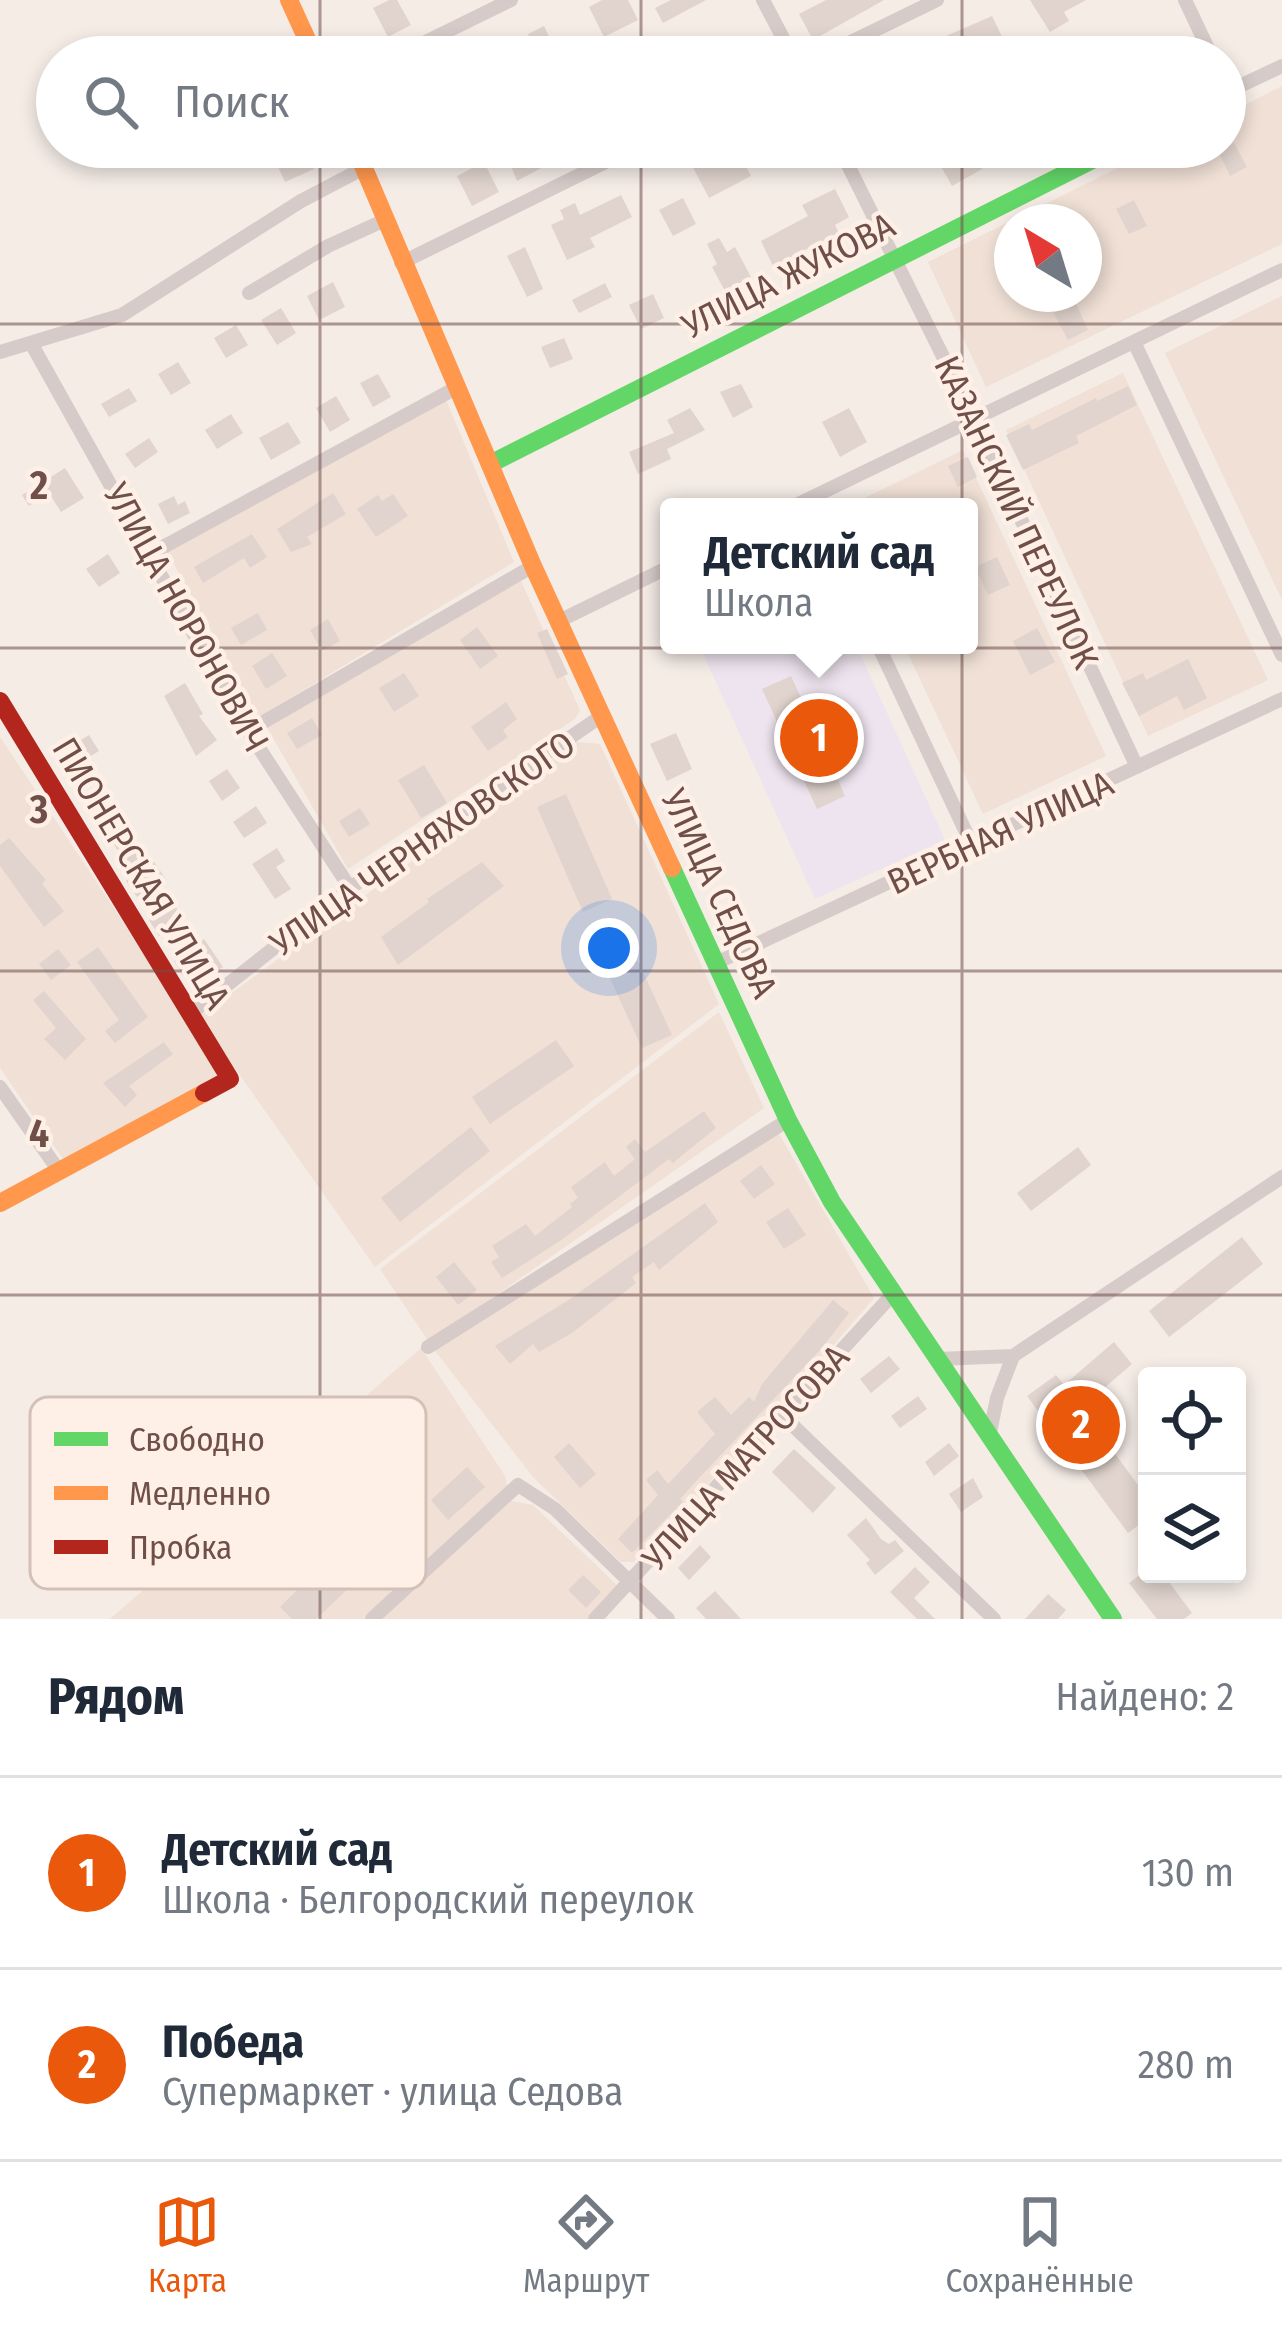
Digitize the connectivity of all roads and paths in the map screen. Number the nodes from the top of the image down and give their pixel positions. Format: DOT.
graph roads {
  1 [pos="289,0"];
  2 [pos="511,0"];
  3 [pos="763,0"];
  4 [pos="937,0"];
  5 [pos="1185,0"];
  6 [pos="305,36"];
  7 [pos="438,36"];
  8 [pos="783,36"];
  9 [pos="863,36"];
  10 [pos="1202,36"];
  11 [pos="1282,66"];
  12 [pos="1246,81"];
  13 [pos="364,168"];
  14 [pos="593,168"];
  15 [pos="849,168"];
  16 [pos="1076,168"];
  17 [pos="385,220"];
  18 [pos="894,258"];
  19 [pos="401,263"];
  20 [pos="1282,270"];
  21 [pos="249,293"];
  22 [pos="1134,342"];
  23 [pos="31,343"];
  24 [pos="0,352"];
  25 [pos="454,389"];
  26 [pos="974,419"];
  27 [pos="490,464"];
  28 [pos="821,498"];
  29 [pos="152,554"];
  30 [pos="533,566"];
  31 [pos="660,571"];
  32 [pos="561,620"];
  33 [pos="882,654"];
  34 [pos="1282,655"];
  35 [pos="1282,699"];
  36 [pos="0,701"];
  37 [pos="600,717"];
  38 [pos="248,730"];
  39 [pos="1137,767"];
  40 [pos="972,845"];
  41 [pos="350,888"];
  42 [pos="716,962"];
  43 [pos="189,1015"];
  44 [pos="0,1088"];
  45 [pos="788,1120"];
  46 [pos="59,1171"];
  47 [pos="1282,1177"];
  48 [pos="0,1203"];
  49 [pos="893,1294"];
  50 [pos="428,1347"];
  51 [pos="1013,1356"];
  52 [pos="937,1359"];
  53 [pos="783,1416"];
  54 [pos="989,1438"];
  55 [pos="426,1569"];
  56 [pos="629,1583"];
  57 [pos="405,1589"];
  58 [pos="372,1619"];
  59 [pos="596,1619"];
  60 [pos="668,1619"];
  61 [pos="994,1619"];
  62 [pos="1113,1619"];
  1 -- 6 [label="street"];
  2 -- 7 [label="street"];
  3 -- 8 [label="street"];
  4 -- 9 [label="street"];
  5 -- 10 [label="street"];
  11 -- 12 [label="street"];
  13 -- 17 [label="street, УЛИЦА СЕДОВА"];
  13 -- 23 [label="street"];
  14 -- 19 [label="street"];
  15 -- 18 [label="street, КАЗАНСКИЙ ПЕРЕУЛОК"];
  16 -- 18 [label="street, УЛИЦА ЖУКОВА"];
  17 -- 19 [label="street, УЛИЦА СЕДОВА"];
  17 -- 21 [label="street"];
  18 -- 26 [label="street, КАЗАНСКИЙ ПЕРЕУЛОК"];
  18 -- 27 [label="street, УЛИЦА ЖУКОВА"];
  19 -- 25 [label="street, УЛИЦА СЕДОВА"];
  20 -- 22 [label="street"];
  22 -- 26 [label="street"];
  22 -- 34 [label="street"];
  23 -- 24 [label="street"];
  23 -- 29 [label="street, УЛИЦА НОРОНОВИЧ"];
  25 -- 27 [label="street, УЛИЦА СЕДОВА"];
  25 -- 29 [label="street"];
  26 -- 28 [label="street"];
  26 -- 39 [label="street, КАЗАНСКИЙ ПЕРЕУЛОК"];
  27 -- 30 [label="street, УЛИЦА СЕДОВА"];
  29 -- 38 [label="street, УЛИЦА НОРОНОВИЧ"];
  30 -- 32 [label="street, УЛИЦА СЕДОВА"];
  30 -- 38 [label="street"];
  31 -- 32 [label="street"];
  32 -- 37 [label="street, УЛИЦА СЕДОВА"];
  33 -- 40 [label="street"];
  35 -- 39 [label="street, ВЕРБНАЯ УЛИЦА"];
  36 -- 43 [label="street, ПИОНЕРСКАЯ УЛИЦА"];
  37 -- 41 [label="street, УЛИЦА ЧЕРНЯХОВСКОГО"];
  37 -- 42 [label="street, УЛИЦА СЕДОВА"];
  38 -- 41 [label="street, УЛИЦА НОРОНОВИЧ"];
  39 -- 40 [label="street, ВЕРБНАЯ УЛИЦА"];
  40 -- 42 [label="street, ВЕРБНАЯ УЛИЦА"];
  41 -- 43 [label="street, УЛИЦА ЧЕРНЯХОВСКОГО"];
  42 -- 45 [label="street, УЛИЦА СЕДОВА"];
  43 -- 46 [label="street, ПИОНЕРСКАЯ УЛИЦА"];
  44 -- 46 [label="street"];
  45 -- 49 [label="street, УЛИЦА СЕДОВА"];
  45 -- 50 [label="street"];
  46 -- 48 [label="street"];
  47 -- 51 [label="street"];
  49 -- 52 [label="street, УЛИЦА СЕДОВА"];
  49 -- 53 [label="street, УЛИЦА МАТРОСОВА"];
  51 -- 52 [label="street"];
  51 -- 54 [label="street"];
  52 -- 54 [label="street, УЛИЦА СЕДОВА"];
  53 -- 56 [label="street, УЛИЦА МАТРОСОВА"];
  53 -- 61 [label="street"];
  54 -- 62 [label="street, УЛИЦА СЕДОВА"];
  55 -- 56 [label="street"];
  56 -- 59 [label="street, УЛИЦА МАТРОСОВА"];
  56 -- 60 [label="street"];
  57 -- 58 [label="street"];
}
